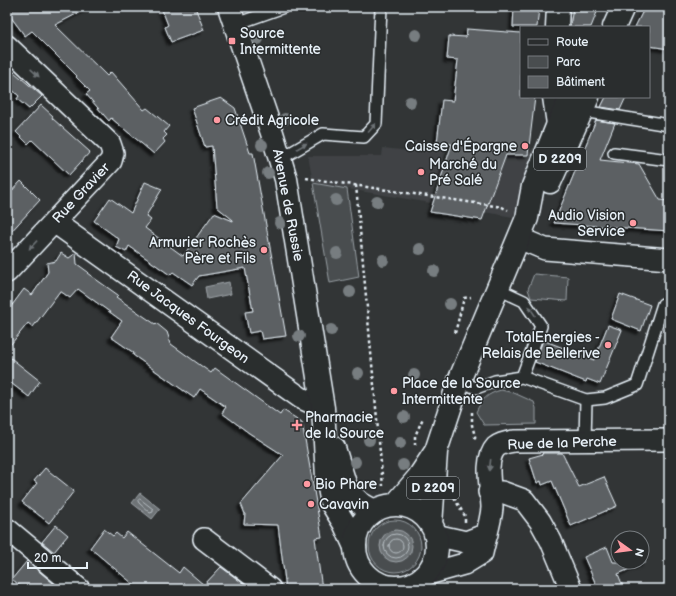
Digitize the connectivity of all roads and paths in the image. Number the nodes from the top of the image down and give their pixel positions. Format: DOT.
graph roads {
  1 [pos="284,7"];
  2 [pos="381,7"];
  3 [pos="558,7"];
  4 [pos="623,7"];
  5 [pos="232,16"];
  6 [pos="557,26"];
  7 [pos="614,26"];
  8 [pos="7,46"];
  9 [pos="554,98"];
  10 [pos="581,102"];
  11 [pos="558,124"];
  12 [pos="669,125"];
  13 [pos="614,153"];
  14 [pos="669,160"];
  15 [pos="283,169"];
  16 [pos="356,185"];
  17 [pos="546,191"];
  18 [pos="527,218"];
  19 [pos="54,222"];
  20 [pos="519,238"];
  21 [pos="669,259"];
  22 [pos="7,272"];
  23 [pos="498,289"];
  24 [pos="664,304"];
  25 [pos="522,377"];
  26 [pos="459,381"];
  27 [pos="586,400"];
  28 [pos="323,408"];
  29 [pos="669,440"];
  30 [pos="585,441"];
  31 [pos="436,450"];
  32 [pos="490,500"];
  33 [pos="385,508"];
  34 [pos="7,528"];
  35 [pos="433,530"];
  36 [pos="487,534"];
  37 [pos="204,539"];
  38 [pos="357,557"];
  39 [pos="412,583"];
  40 [pos="79,589"];
  41 [pos="270,589"];
  42 [pos="362,589"];
  43 [pos="571,589"];
  1 -- 5 [label="lane"];
  15 -- 2 [label="lane, one-way"];
  3 -- 6 [label="main road"];
  4 -- 7 [label="main road"];
  5 -- 15 [label="main road, Avenue de Russie"];
  8 -- 19 [label="street, Rue Gravier, one-way"];
  9 -- 11 [label="main road"];
  10 -- 11 [label="main road, D 2209"];
  10 -- 12 [label="lane"];
  10 -- 17 [label="main road, D 2209"];
  11 -- 17 [label="main road"];
  11 -- 18 [label="main road, D 2209"];
  13 -- 14 [label="lane"];
  15 -- 16 [label="path"];
  15 -- 28 [label="main road, Avenue de Russie"];
  16 -- 18 [label="path"];
  16 -- 33 [label="path"];
  17 -- 18 [label="main road, D 2209"];
  18 -- 20 [label="main road, D 2209"];
  19 -- 22 [label="street, Rue Gravier, one-way"];
  19 -- 28 [label="street, Rue Jacques Fourgeon"];
  20 -- 21 [label="street"];
  20 -- 23 [label="main road, D 2209"];
  25 -- 23 [label="lane, one-way"];
  23 -- 26 [label="main road, D 2209"];
  24 -- 27 [label="lane"];
  25 -- 26 [label="lane"];
  25 -- 27 [label="lane"];
  26 -- 31 [label="main road, D 2209"];
  27 -- 30 [label="lane"];
  28 -- 33 [label="main road, Avenue de Russie"];
  28 -- 38 [label="main road, Avenue de Russie"];
  29 -- 30 [label="street, Rue de la Perche"];
  30 -- 32 [label="street, Rue de la Perche, one-way"];
  31 -- 33 [label="main road, D 2209"];
  31 -- 35 [label="main road, D 2209"];
  32 -- 36 [label="street, Rue de la Perche"];
  32 -- 43 [label="street"];
  33 -- 35 [label="main road"];
  33 -- 38 [label="main road"];
  34 -- 40 [label="street"];
  35 -- 36 [label="street"];
  35 -- 39 [label="main road"];
  36 -- 39 [label="street, Rue de la Perche"];
  37 -- 41 [label="street"];
  38 -- 39 [label="main road"];
  38 -- 42 [label="main road"];
}
